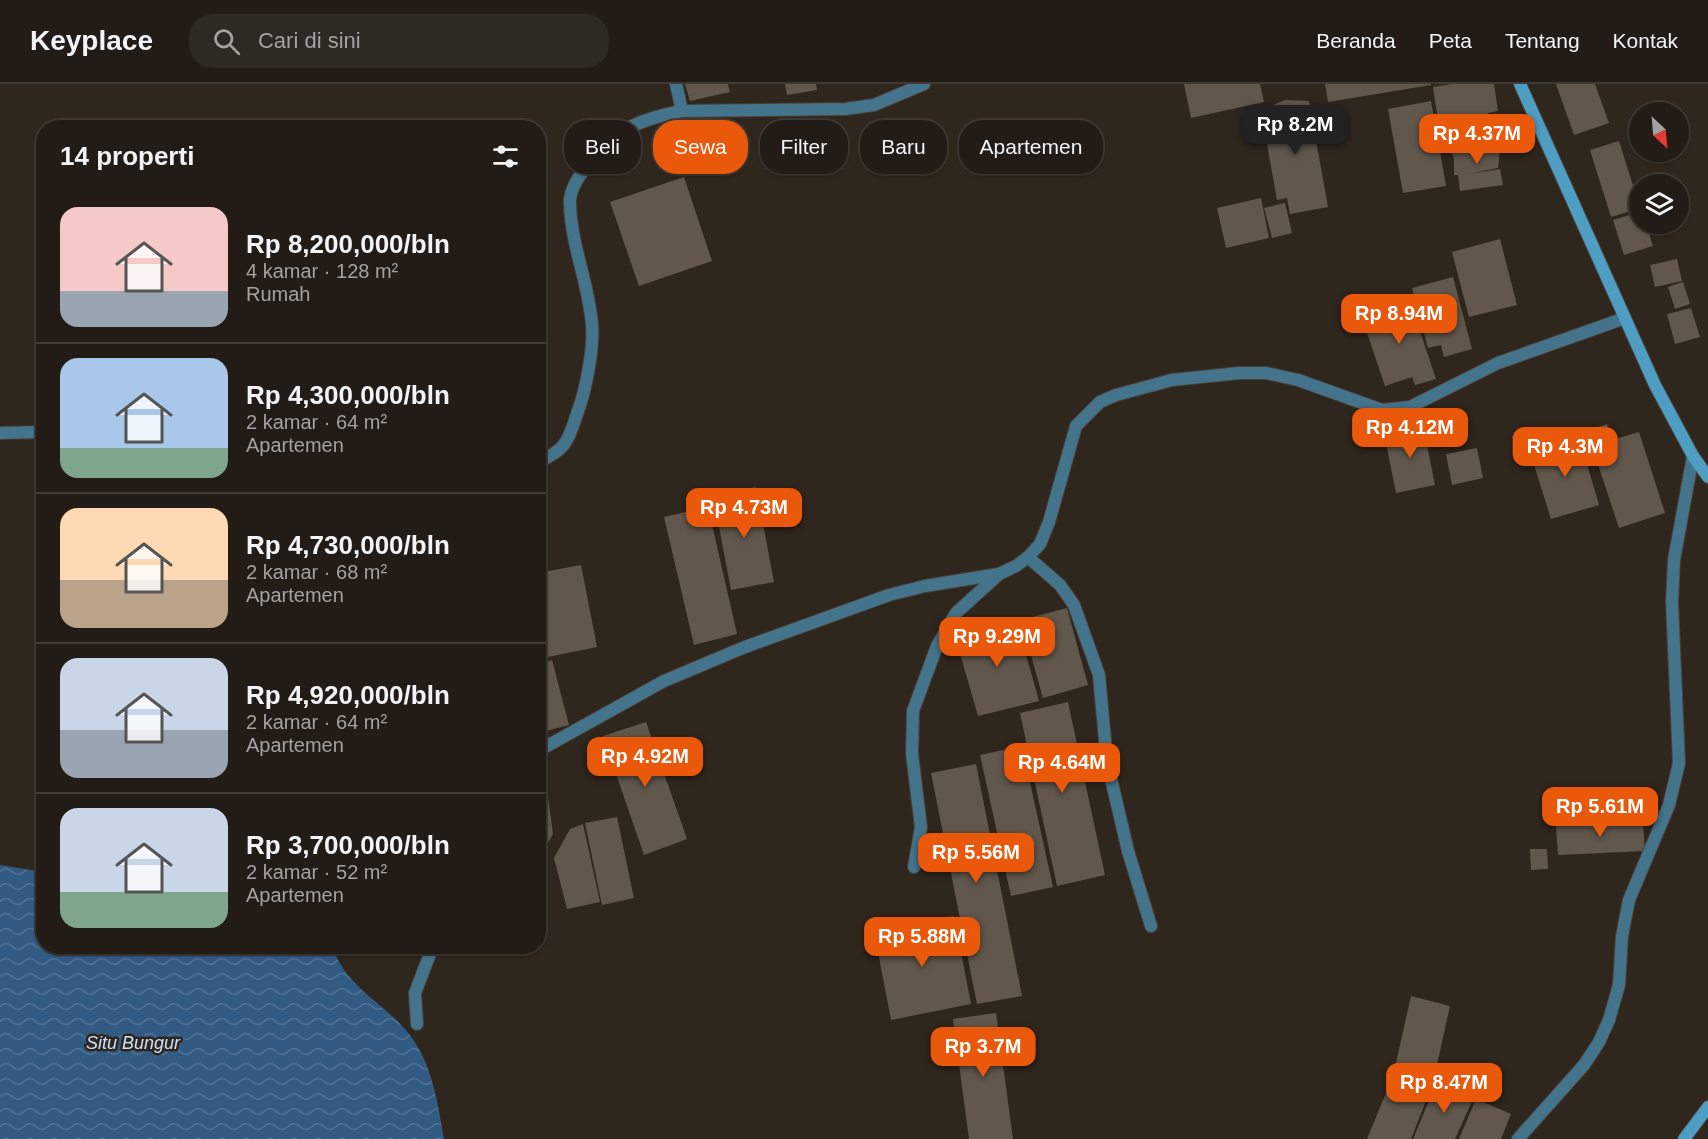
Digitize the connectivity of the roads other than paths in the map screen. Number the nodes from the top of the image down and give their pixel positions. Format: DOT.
graph roads {
  1 [pos="676,84"];
  2 [pos="924,84"];
  3 [pos="1520,84"];
  4 [pos="682,111"];
  5 [pos="1625,318"];
  6 [pos="36,432"];
  7 [pos="0,433"];
  8 [pos="1693,456"];
  9 [pos="546,459"];
  10 [pos="1708,477"];
  11 [pos="1028,557"];
  12 [pos="999,574"];
  13 [pos="546,747"];
  14 [pos="914,867"];
  15 [pos="1151,927"];
  16 [pos="430,954"];
  17 [pos="417,1024"];
  18 [pos="1708,1107"];
  19 [pos="1518,1139"];
  20 [pos="1684,1139"];
  1 -- 4 [label="street"];
  2 -- 4 [label="street"];
  3 -- 5 [label="street"];
  4 -- 9 [label="street"];
  5 -- 8 [label="street"];
  5 -- 11 [label="street"];
  6 -- 7 [label="street"];
  8 -- 10 [label="street"];
  8 -- 19 [label="street"];
  11 -- 12 [label="street"];
  11 -- 15 [label="street"];
  12 -- 13 [label="street"];
  12 -- 14 [label="street"];
  16 -- 17 [label="street"];
  18 -- 20 [label="street"];
}
